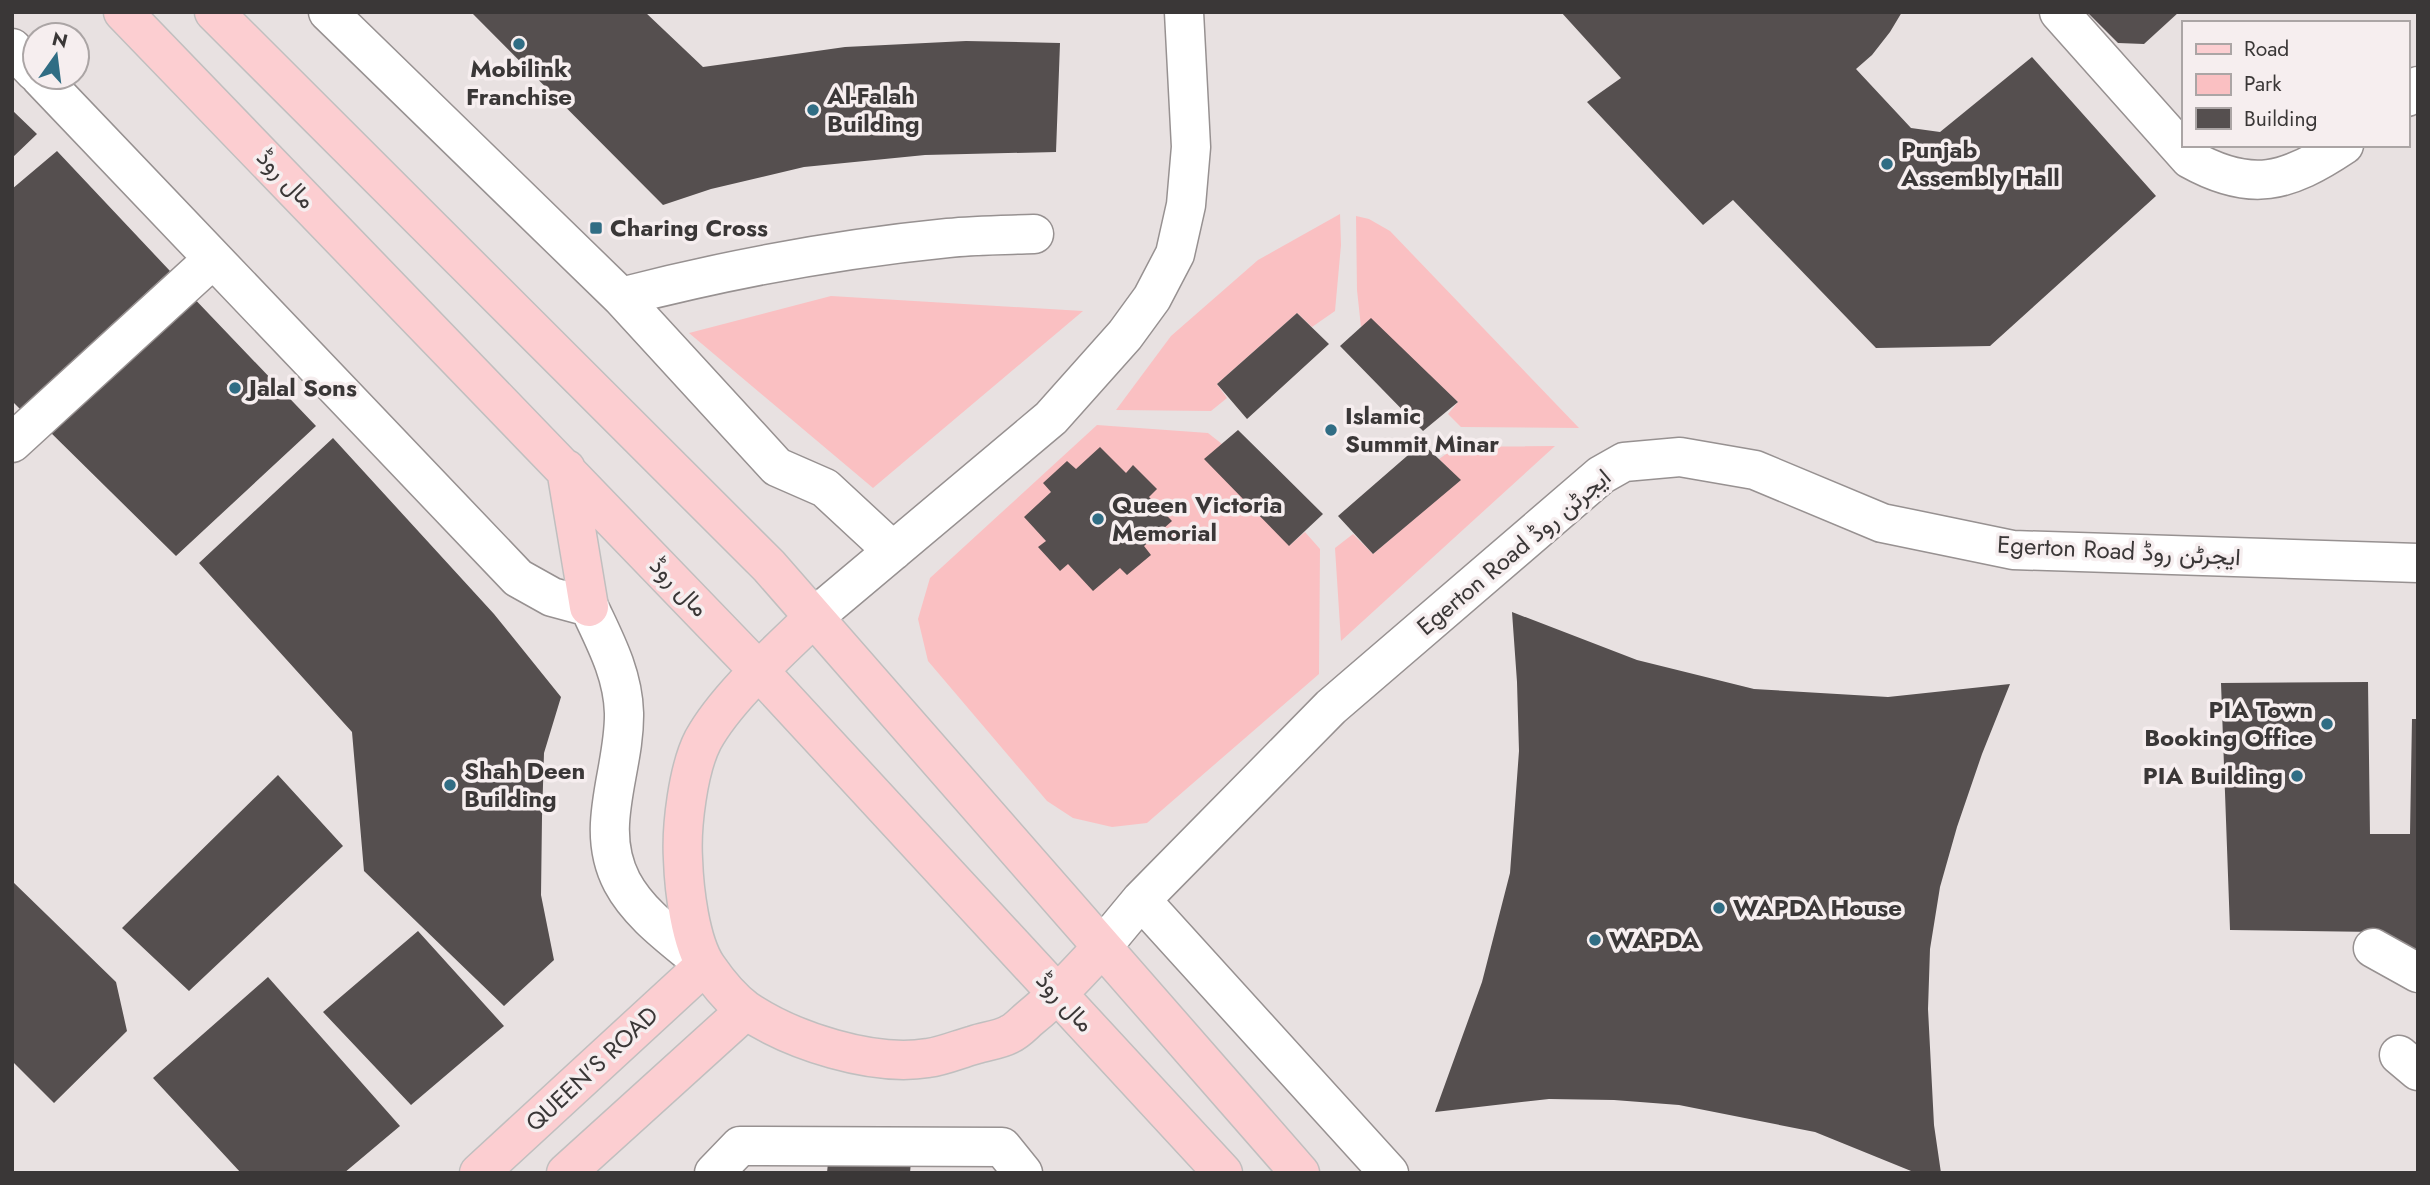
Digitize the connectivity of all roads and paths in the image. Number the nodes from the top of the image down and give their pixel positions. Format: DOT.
graph roads {
  1 [pos="123,12"];
  2 [pos="214,12"];
  3 [pos="328,12"];
  4 [pos="1184,12"];
  5 [pos="2059,12"];
  6 [pos="53,91"];
  7 [pos="2340,147"];
  8 [pos="1034,234"];
  9 [pos="213,259"];
  10 [pos="621,297"];
  11 [pos="12,443"];
  12 [pos="566,469"];
  13 [pos="893,551"];
  14 [pos="2418,563"];
  15 [pos="589,607"];
  16 [pos="813,618"];
  17 [pos="759,671"];
  18 [pos="1142,900"];
  19 [pos="1102,947"];
  20 [pos="2372,948"];
  21 [pos="705,965"];
  22 [pos="2418,973"];
  23 [pos="1058,994"];
  24 [pos="746,1010"];
  25 [pos="479,1173"];
  26 [pos="566,1173"];
  27 [pos="714,1173"];
  28 [pos="1023,1173"];
  29 [pos="1223,1173"];
  30 [pos="1300,1173"];
  31 [pos="1389,1173"];
  1 -- 12 [label="main road, مال روڈ"];
  2 -- 16 [label="main road"];
  3 -- 10 [label="street"];
  4 -- 13 [label="street"];
  5 -- 7 [label="street"];
  6 -- 9 [label="street"];
  8 -- 10 [label="street"];
  9 -- 11 [label="street"];
  9 -- 15 [label="street"];
  10 -- 13 [label="street"];
  12 -- 15 [label="main road"];
  12 -- 17 [label="main road, مال روڈ"];
  13 -- 16 [label="street"];
  14 -- 18 [label="street, Egerton Road ایجرٹن روڈ"];
  15 -- 21 [label="street"];
  16 -- 17 [label="main road"];
  16 -- 19 [label="main road"];
  17 -- 21 [label="main road"];
  17 -- 23 [label="main road, مال روڈ"];
  18 -- 19 [label="street, Egerton Road ایجرٹن روڈ"];
  18 -- 31 [label="street"];
  19 -- 23 [label="main road"];
  19 -- 30 [label="main road"];
  20 -- 22 [label="street"];
  21 -- 24 [label="main road"];
  21 -- 25 [label="main road, QUEEN'S ROAD"];
  23 -- 24 [label="main road"];
  23 -- 29 [label="main road, مال روڈ"];
  24 -- 26 [label="main road"];
  27 -- 28 [label="street"];
}
